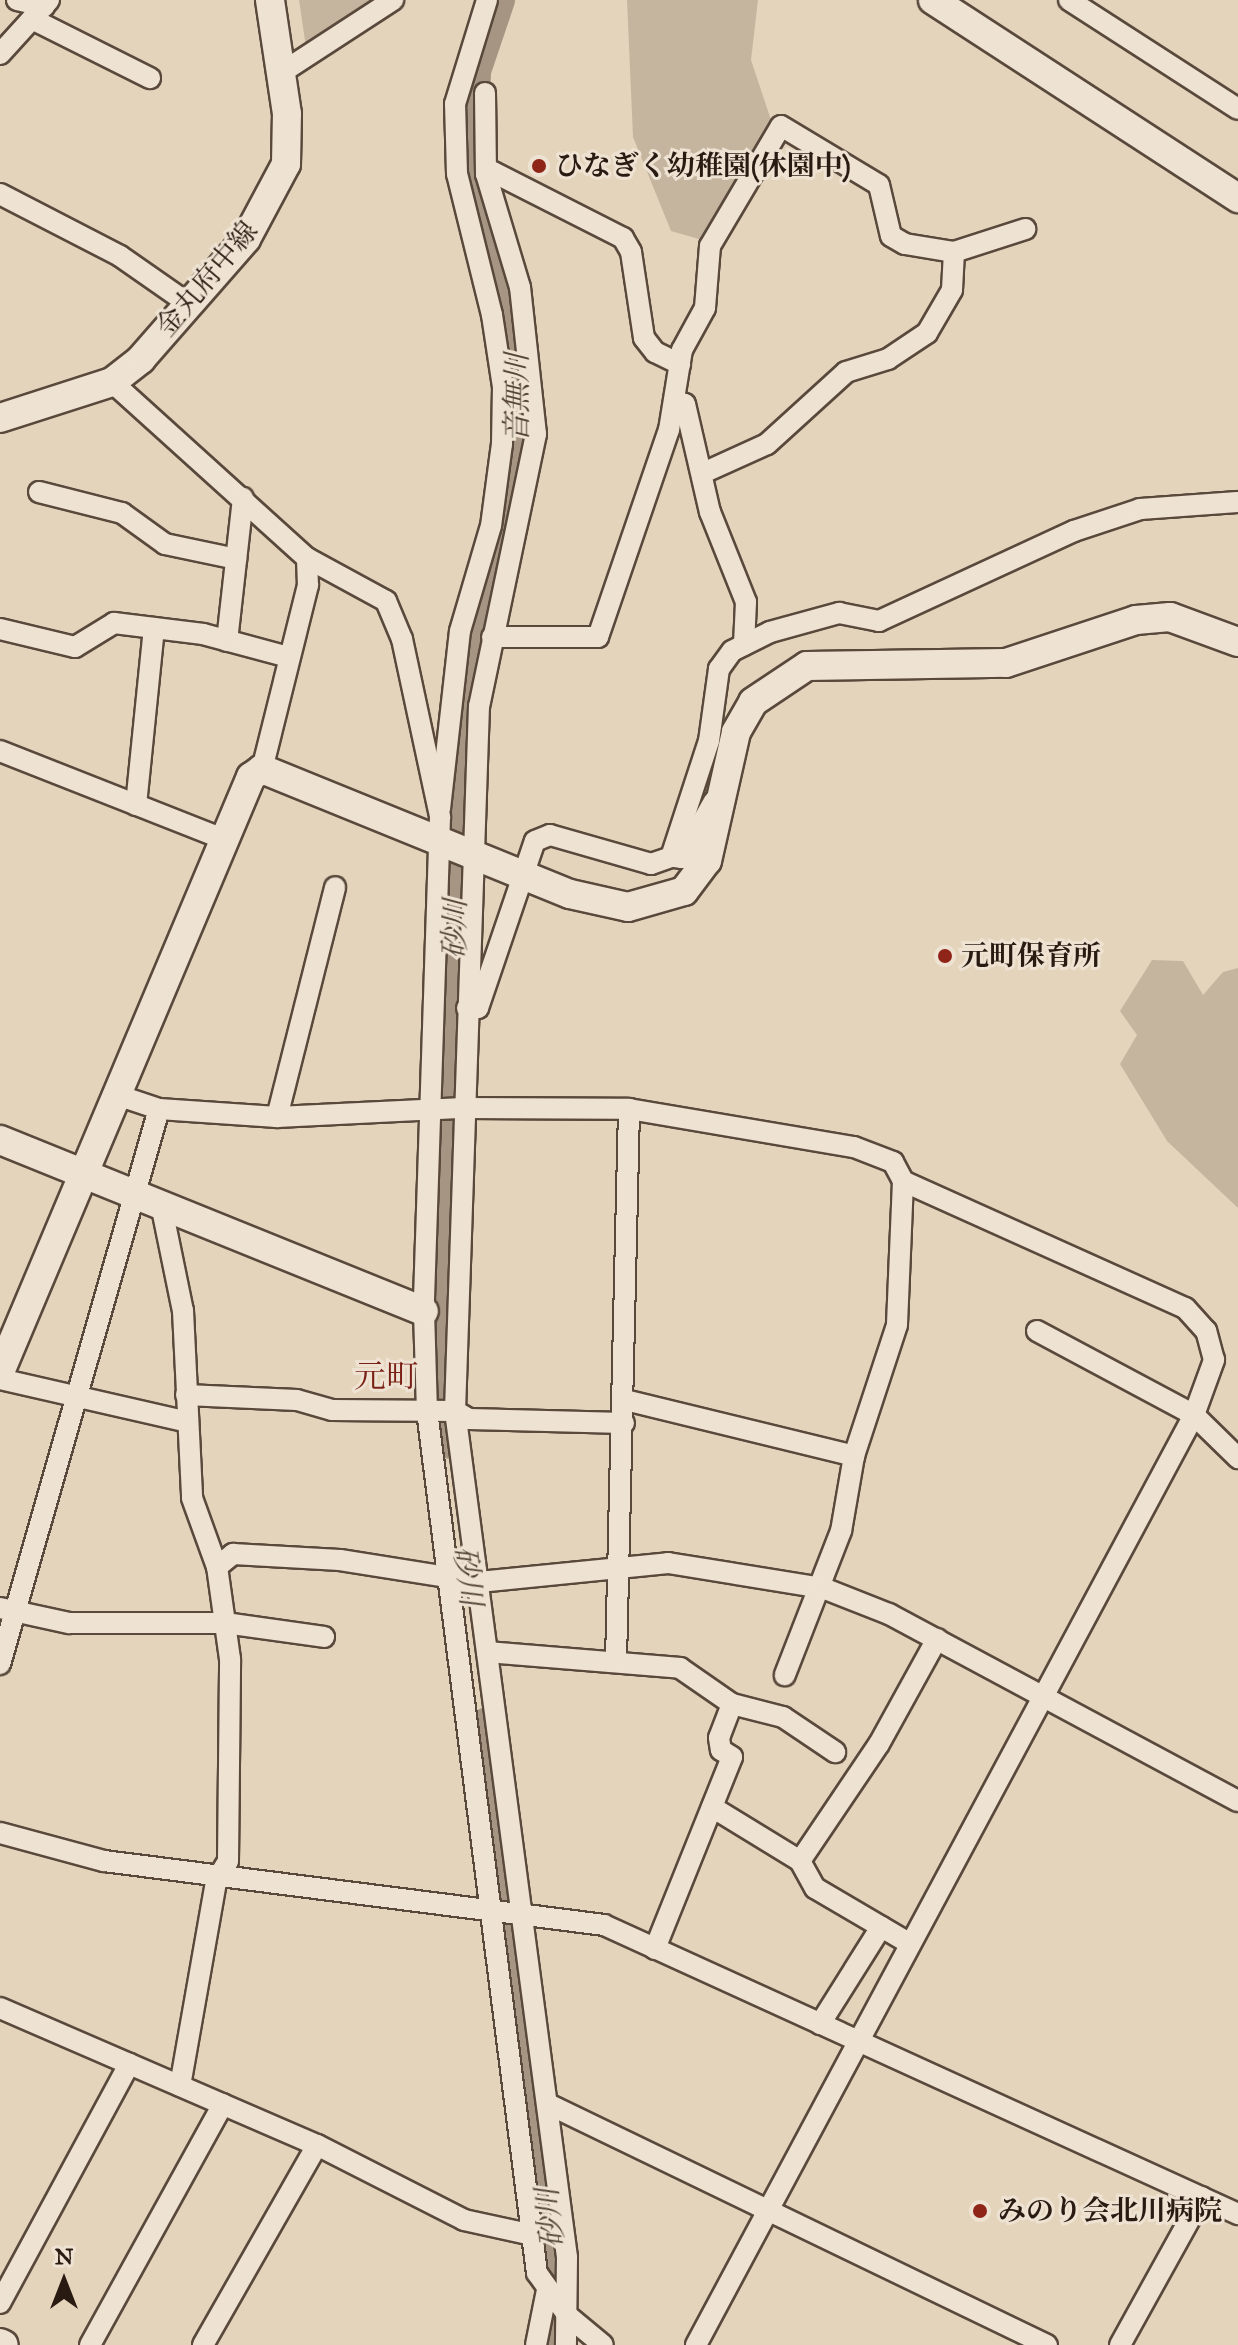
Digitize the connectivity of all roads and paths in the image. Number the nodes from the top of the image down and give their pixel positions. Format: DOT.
graph roads {
  1 [pos="17,0"];
  2 [pos="270,0"];
  3 [pos="393,0"];
  4 [pos="487,0"];
  5 [pos="933,0"];
  6 [pos="1069,0"];
  7 [pos="42,8"];
  8 [pos="0,54"];
  9 [pos="281,73"];
  10 [pos="150,78"];
  11 [pos="485,93"];
  12 [pos="1238,109"];
  13 [pos="486,174"];
  14 [pos="0,194"];
  15 [pos="1238,198"];
  16 [pos="1025,229"];
  17 [pos="954,252"];
  18 [pos="186,302"];
  19 [pos="680,364"];
  20 [pos="112,382"];
  21 [pos="674,401"];
  22 [pos="0,418"];
  23 [pos="703,473"];
  24 [pos="39,492"];
  25 [pos="243,498"];
  26 [pos="1238,502"];
  27 [pos="307,558"];
  28 [pos="236,559"];
  29 [pos="154,628"];
  30 [pos="0,629"];
  31 [pos="492,637"];
  32 [pos="227,641"];
  33 [pos="1238,642"];
  34 [pos="744,645"];
  35 [pos="288,657"];
  36 [pos="0,751"];
  37 [pos="262,769"];
  38 [pos="723,802"];
  39 [pos="136,805"];
  40 [pos="439,828"];
  41 [pos="226,840"];
  42 [pos="475,855"];
  43 [pos="671,857"];
  44 [pos="519,873"];
  45 [pos="335,887"];
  46 [pos="467,1008"];
  47 [pos="120,1096"];
  48 [pos="464,1108"];
  49 [pos="159,1109"];
  50 [pos="433,1109"];
  51 [pos="629,1109"];
  52 [pos="277,1117"];
  53 [pos="0,1140"];
  54 [pos="88,1175"];
  55 [pos="903,1181"];
  56 [pos="133,1193"];
  57 [pos="161,1204"];
  58 [pos="424,1311"];
  59 [pos="1037,1331"];
  60 [pos="0,1372"];
  61 [pos="0,1379"];
  62 [pos="76,1395"];
  63 [pos="186,1395"];
  64 [pos="625,1400"];
  65 [pos="427,1411"];
  66 [pos="455,1411"];
  67 [pos="1194,1415"];
  68 [pos="187,1422"];
  69 [pos="624,1423"];
  70 [pos="854,1456"];
  71 [pos="1238,1458"];
  72 [pos="622,1563"];
  73 [pos="217,1567"];
  74 [pos="448,1581"];
  75 [pos="479,1582"];
  76 [pos="823,1588"];
  77 [pos="7,1610"];
  78 [pos="225,1623"];
  79 [pos="324,1637"];
  80 [pos="937,1639"];
  81 [pos="487,1652"];
  82 [pos="616,1661"];
  83 [pos="0,1664"];
  84 [pos="785,1675"];
  85 [pos="1041,1698"];
  86 [pos="732,1704"];
  87 [pos="835,1752"];
  88 [pos="1238,1801"];
  89 [pos="712,1807"];
  90 [pos="0,1833"];
  91 [pos="800,1861"];
  92 [pos="224,1875"];
  93 [pos="524,1910"];
  94 [pos="491,1911"];
  95 [pos="881,1927"];
  96 [pos="907,1942"];
  97 [pos="655,1949"];
  98 [pos="0,2008"];
  99 [pos="820,2024"];
  100 [pos="857,2041"];
  101 [pos="129,2064"];
  102 [pos="180,2086"];
  103 [pos="223,2104"];
  104 [pos="548,2104"];
  105 [pos="317,2145"];
  106 [pos="1202,2197"];
  107 [pos="767,2209"];
  108 [pos="1238,2214"];
  109 [pos="533,2235"];
  110 [pos="547,2290"];
  111 [pos="0,2303"];
  112 [pos="568,2316"];
  113 [pos="90,2345"];
  114 [pos="203,2345"];
  115 [pos="536,2345"];
  116 [pos="566,2345"];
  117 [pos="603,2345"];
  118 [pos="696,2345"];
  119 [pos="1047,2345"];
  120 [pos="1120,2345"];
  1 -- 7 [label="street"];
  2 -- 9 [label="street, 金丸府中線"];
  3 -- 9 [label="street"];
  4 -- 40 [label="street"];
  5 -- 15 [label="street"];
  6 -- 12 [label="street"];
  7 -- 8 [label="street"];
  7 -- 10 [label="street"];
  9 -- 18 [label="street, 金丸府中線"];
  11 -- 13 [label="street"];
  13 -- 19 [label="street"];
  13 -- 31 [label="street"];
  14 -- 18 [label="street"];
  16 -- 17 [label="street"];
  17 -- 19 [label="street"];
  17 -- 23 [label="street"];
  18 -- 20 [label="street, 金丸府中線"];
  19 -- 21 [label="street"];
  20 -- 22 [label="street, 金丸府中線"];
  20 -- 25 [label="street"];
  21 -- 23 [label="street"];
  21 -- 31 [label="street"];
  23 -- 34 [label="street"];
  24 -- 28 [label="street"];
  25 -- 27 [label="street"];
  25 -- 28 [label="street"];
  26 -- 34 [label="street"];
  27 -- 35 [label="street"];
  27 -- 40 [label="street"];
  28 -- 32 [label="street"];
  29 -- 30 [label="street"];
  29 -- 32 [label="street"];
  29 -- 39 [label="street"];
  31 -- 42 [label="street"];
  32 -- 35 [label="street"];
  33 -- 38 [label="street"];
  34 -- 43 [label="street"];
  35 -- 37 [label="street"];
  36 -- 39 [label="street"];
  37 -- 40 [label="street"];
  37 -- 41 [label="street"];
  38 -- 43 [label="street"];
  38 -- 44 [label="street"];
  39 -- 41 [label="street"];
  40 -- 42 [label="street"];
  40 -- 50 [label="street"];
  41 -- 47 [label="street"];
  42 -- 44 [label="street"];
  42 -- 46 [label="street"];
  43 -- 44 [label="street"];
  44 -- 46 [label="street"];
  45 -- 52 [label="street"];
  46 -- 48 [label="street"];
  47 -- 49 [label="street"];
  47 -- 54 [label="street"];
  48 -- 50 [label="street"];
  48 -- 51 [label="street"];
  48 -- 66 [label="street"];
  49 -- 52 [label="street"];
  49 -- 56 [label="street"];
  50 -- 52 [label="street"];
  50 -- 58 [label="street"];
  51 -- 55 [label="street"];
  51 -- 64 [label="street"];
  53 -- 54 [label="street"];
  54 -- 56 [label="street"];
  54 -- 60 [label="street"];
  55 -- 67 [label="street"];
  55 -- 70 [label="street"];
  56 -- 57 [label="street"];
  56 -- 62 [label="street"];
  57 -- 58 [label="street"];
  57 -- 63 [label="street"];
  58 -- 65 [label="street"];
  59 -- 67 [label="street"];
  61 -- 62 [label="street"];
  62 -- 68 [label="street"];
  62 -- 77 [label="street"];
  63 -- 65 [label="street"];
  63 -- 68 [label="street"];
  64 -- 69 [label="street"];
  64 -- 70 [label="street"];
  65 -- 66 [label="street"];
  65 -- 74 [label="street"];
  66 -- 69 [label="street"];
  66 -- 75 [label="street"];
  67 -- 71 [label="street"];
  67 -- 85 [label="street"];
  68 -- 73 [label="street"];
  69 -- 72 [label="street"];
  70 -- 76 [label="street"];
  72 -- 75 [label="street"];
  72 -- 76 [label="street"];
  72 -- 82 [label="street"];
  73 -- 74 [label="street"];
  73 -- 78 [label="street"];
  74 -- 75 [label="street"];
  74 -- 94 [label="street"];
  75 -- 81 [label="street"];
  76 -- 80 [label="street"];
  76 -- 84 [label="street"];
  77 -- 78 [label="street"];
  77 -- 83 [label="street"];
  78 -- 79 [label="street"];
  78 -- 92 [label="street"];
  80 -- 85 [label="street"];
  80 -- 91 [label="street"];
  81 -- 82 [label="street"];
  81 -- 93 [label="street"];
  82 -- 86 [label="street"];
  85 -- 88 [label="street"];
  85 -- 96 [label="street"];
  86 -- 87 [label="street"];
  86 -- 89 [label="street"];
  89 -- 91 [label="street"];
  89 -- 97 [label="street"];
  90 -- 92 [label="street"];
  91 -- 95 [label="street"];
  92 -- 94 [label="street"];
  92 -- 102 [label="street"];
  93 -- 94 [label="street"];
  93 -- 97 [label="street"];
  93 -- 104 [label="street"];
  94 -- 109 [label="street"];
  95 -- 96 [label="street"];
  95 -- 99 [label="street"];
  96 -- 100 [label="street"];
  97 -- 99 [label="street"];
  98 -- 101 [label="street"];
  99 -- 100 [label="street"];
  100 -- 106 [label="street"];
  100 -- 107 [label="street"];
  101 -- 102 [label="street"];
  101 -- 111 [label="street"];
  102 -- 103 [label="street"];
  103 -- 105 [label="street"];
  103 -- 113 [label="street"];
  104 -- 107 [label="street"];
  104 -- 112 [label="street"];
  105 -- 109 [label="street"];
  105 -- 114 [label="street"];
  106 -- 108 [label="street"];
  106 -- 120 [label="street"];
  107 -- 118 [label="street"];
  107 -- 119 [label="street"];
  109 -- 110 [label="street"];
  110 -- 112 [label="street"];
  110 -- 115 [label="street"];
  112 -- 116 [label="street"];
  112 -- 117 [label="street"];
}
